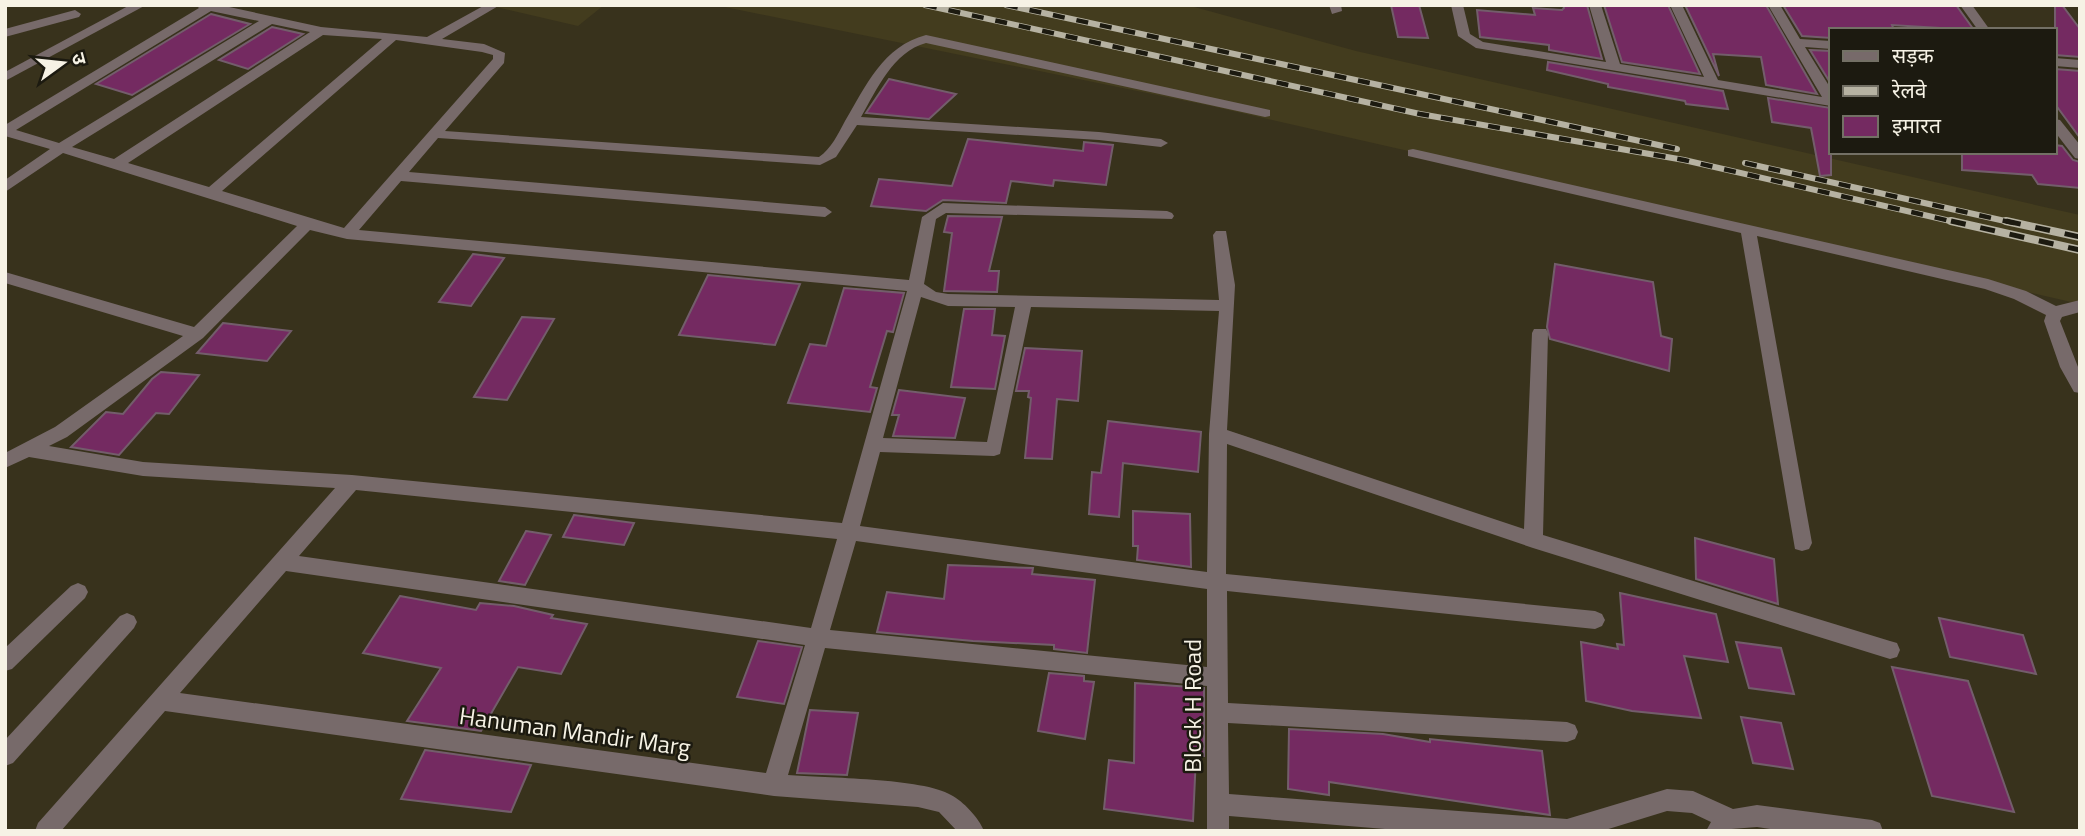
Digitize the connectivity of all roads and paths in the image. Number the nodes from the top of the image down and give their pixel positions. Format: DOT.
graph roads {
  1 [pos="140,5"];
  2 [pos="494,5"];
  3 [pos="1457,5"];
  4 [pos="1595,5"];
  5 [pos="1676,5"];
  6 [pos="1774,5"];
  7 [pos="1966,5"];
  8 [pos="206,6"];
  9 [pos="75,14"];
  10 [pos="268,21"];
  11 [pos="1983,28"];
  12 [pos="321,31"];
  13 [pos="5,33"];
  14 [pos="393,36"];
  15 [pos="429,41"];
  16 [pos="1797,42"];
  17 [pos="1829,45"];
  18 [pos="2057,62"];
  19 [pos="2080,64"];
  20 [pos="1614,66"];
  21 [pos="5,77"];
  22 [pos="1713,83"];
  23 [pos="1829,98"];
  24 [pos="1829,101"];
  25 [pos="1265,113"];
  26 [pos="855,121"];
  27 [pos="2057,126"];
  28 [pos="435,134"];
  29 [pos="2068,142"];
  30 [pos="1161,143"];
  31 [pos="61,148"];
  32 [pos="1413,153"];
  33 [pos="2080,155"];
  34 [pos="114,166"];
  35 [pos="398,176"];
  36 [pos="5,187"];
  37 [pos="211,193"];
  38 [pos="825,212"];
  39 [pos="1167,216"];
  40 [pos="306,225"];
  41 [pos="1748,229"];
  42 [pos="347,234"];
  43 [pos="1221,235"];
  44 [pos="5,277"];
  45 [pos="916,286"];
  46 [pos="1024,302"];
  47 [pos="1226,306"];
  48 [pos="2080,306"];
  49 [pos="2055,313"];
  50 [pos="1540,333"];
  51 [pos="197,334"];
  52 [pos="2080,387"];
  53 [pos="1218,434"];
  54 [pos="873,445"];
  55 [pos="30,450"];
  56 [pos="5,461"];
  57 [pos="352,482"];
  58 [pos="849,532"];
  59 [pos="1533,540"];
  60 [pos="1801,543"];
  61 [pos="283,562"];
  62 [pos="1218,582"];
  63 [pos="78,592"];
  64 [pos="1595,620"];
  65 [pos="127,622"];
  66 [pos="820,638"];
  67 [pos="1890,650"];
  68 [pos="5,662"];
  69 [pos="1218,678"];
  70 [pos="160,700"];
  71 [pos="1218,712"];
  72 [pos="1567,732"];
  73 [pos="5,756"];
  74 [pos="774,785"];
  75 [pos="1218,804"];
  76 [pos="1724,825"];
  77 [pos="46,831"];
  78 [pos="973,831"];
  79 [pos="1218,831"];
  80 [pos="1872,831"];
  1 -- 21 [label="street"];
  2 -- 15 [label="street"];
  3 -- 20 [label="street"];
  4 -- 20 [label="street"];
  5 -- 22 [label="street"];
  6 -- 16 [label="street"];
  7 -- 11 [label="street"];
  8 -- 10 [label="street"];
  8 -- 31 [label="street"];
  9 -- 13 [label="street"];
  10 -- 12 [label="street"];
  10 -- 31 [label="street"];
  12 -- 14 [label="street"];
  12 -- 34 [label="street"];
  14 -- 15 [label="street"];
  14 -- 37 [label="street"];
  15 -- 28 [label="street"];
  16 -- 17 [label="street"];
  16 -- 23 [label="street"];
  18 -- 19 [label="street"];
  20 -- 22 [label="street"];
  22 -- 24 [label="street"];
  25 -- 26 [label="street"];
  26 -- 28 [label="street"];
  26 -- 30 [label="street"];
  27 -- 29 [label="street"];
  28 -- 35 [label="street"];
  29 -- 33 [label="street"];
  31 -- 34 [label="street"];
  31 -- 36 [label="street"];
  32 -- 41 [label="street"];
  34 -- 37 [label="street"];
  35 -- 38 [label="street"];
  35 -- 42 [label="street"];
  37 -- 40 [label="street"];
  39 -- 45 [label="street"];
  40 -- 42 [label="street"];
  40 -- 51 [label="street"];
  41 -- 49 [label="street"];
  41 -- 60 [label="street"];
  42 -- 45 [label="street"];
  43 -- 47 [label="street, Block H Road"];
  44 -- 51 [label="street"];
  45 -- 46 [label="street"];
  45 -- 54 [label="street"];
  46 -- 47 [label="street"];
  46 -- 54 [label="street"];
  47 -- 53 [label="street, Block H Road"];
  48 -- 49 [label="street"];
  49 -- 52 [label="street"];
  50 -- 59 [label="street"];
  51 -- 55 [label="street"];
  53 -- 59 [label="street"];
  53 -- 62 [label="street, Block H Road"];
  54 -- 58 [label="street"];
  55 -- 56 [label="street"];
  55 -- 57 [label="street"];
  57 -- 58 [label="street"];
  57 -- 61 [label="street"];
  58 -- 62 [label="street"];
  58 -- 66 [label="street"];
  59 -- 67 [label="street"];
  61 -- 66 [label="street"];
  61 -- 70 [label="street"];
  62 -- 64 [label="street"];
  62 -- 69 [label="street, Block H Road"];
  63 -- 68 [label="street"];
  65 -- 73 [label="street"];
  66 -- 69 [label="street"];
  66 -- 74 [label="street"];
  69 -- 71 [label="street, Block H Road"];
  70 -- 74 [label="street, Hanuman Mandir Marg"];
  70 -- 77 [label="street"];
  71 -- 72 [label="street"];
  71 -- 75 [label="street, Block H Road"];
  74 -- 78 [label="street, Hanuman Mandir Marg"];
  75 -- 76 [label="street"];
  75 -- 79 [label="street, Block H Road"];
  76 -- 80 [label="street"];
}
